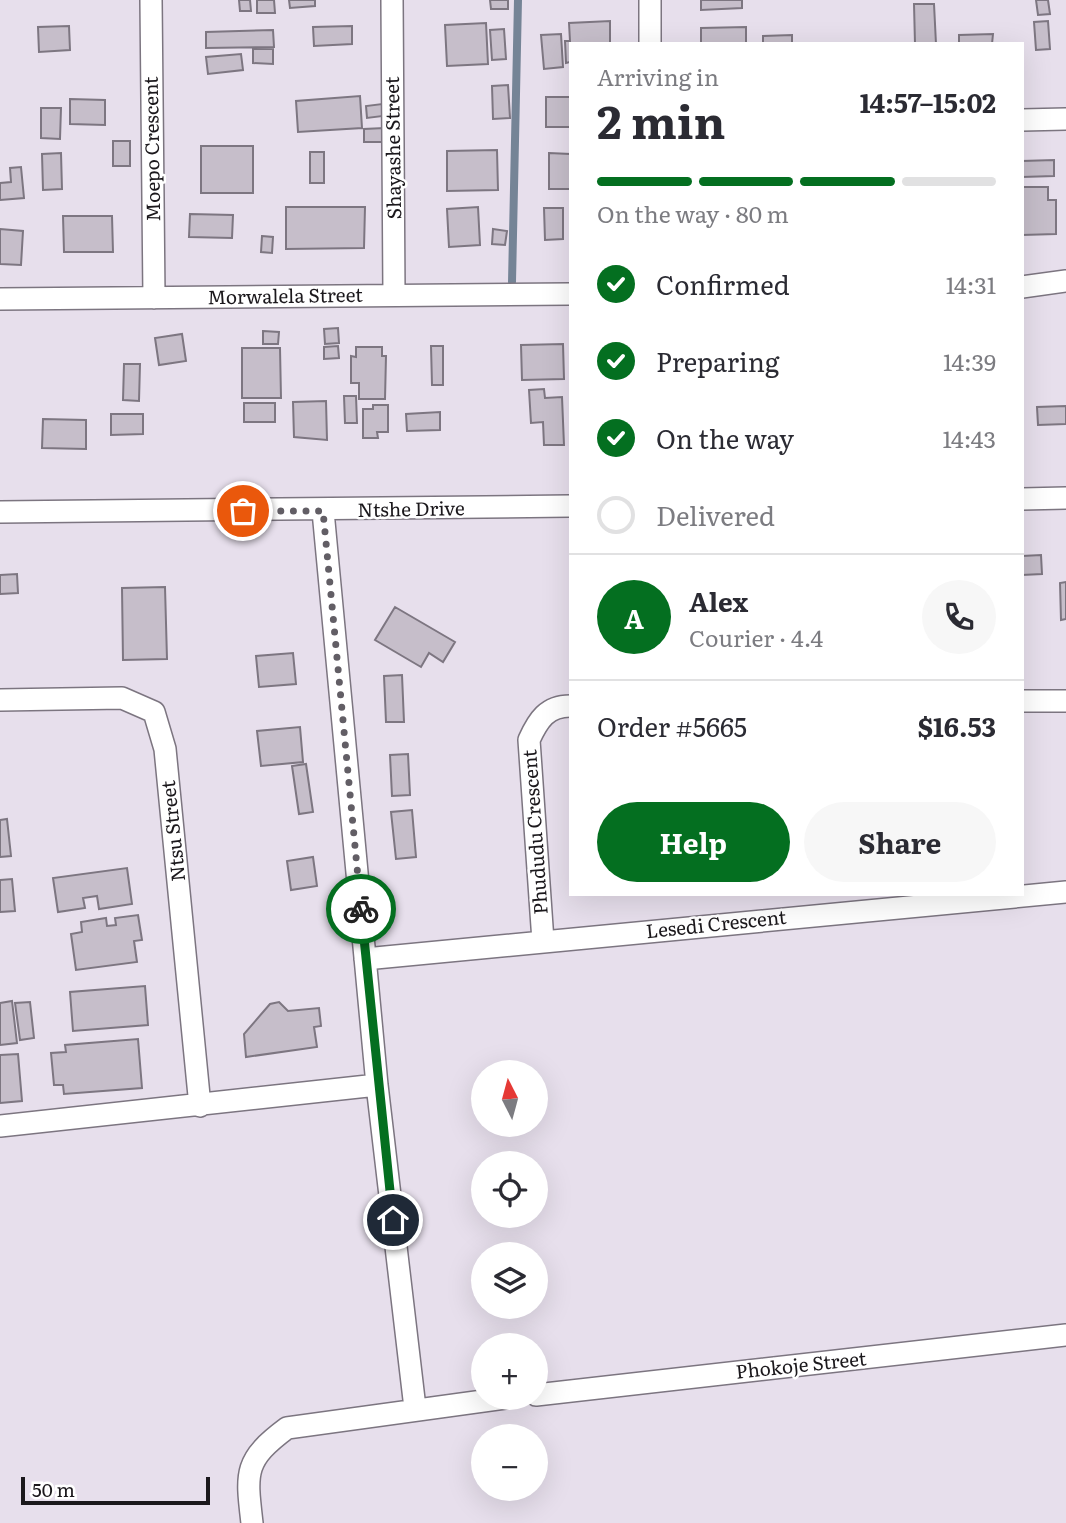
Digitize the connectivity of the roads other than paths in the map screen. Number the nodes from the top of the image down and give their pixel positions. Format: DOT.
graph roads {
  1 [pos="151,0"];
  2 [pos="392,0"];
  3 [pos="650,0"];
  4 [pos="650,42"];
  5 [pos="1066,119"];
  6 [pos="1024,120"];
  7 [pos="1066,281"];
  8 [pos="1024,287"];
  9 [pos="569,294"];
  10 [pos="394,295"];
  11 [pos="154,298"];
  12 [pos="0,299"];
  13 [pos="1066,498"];
  14 [pos="1024,499"];
  15 [pos="569,506"];
  16 [pos="323,511"];
  17 [pos="0,512"];
  18 [pos="0,699"];
  19 [pos="1024,701"];
  20 [pos="1066,701"];
  21 [pos="569,706"];
  22 [pos="1066,892"];
  23 [pos="1024,894"];
  24 [pos="982,896"];
  25 [pos="834,903"];
  26 [pos="543,940"];
  27 [pos="365,959"];
  28 [pos="377,1085"];
  29 [pos="200,1106"];
  30 [pos="0,1126"];
  31 [pos="1066,1335"];
  32 [pos="548,1394"];
  33 [pos="471,1402"];
  34 [pos="415,1408"];
  35 [pos="252,1523"];
  1 -- 11 [label="street, Moepo Crescent"];
  2 -- 10 [label="street, Shayashe Street"];
  3 -- 4 [label="street"];
  5 -- 6 [label="street"];
  7 -- 8 [label="street"];
  9 -- 10 [label="street, Morwalela Street"];
  10 -- 11 [label="street, Morwalela Street"];
  11 -- 12 [label="street, Morwalela Street"];
  13 -- 14 [label="street"];
  15 -- 16 [label="street, Ntshe Drive"];
  16 -- 17 [label="street, Ntshe Drive"];
  16 -- 27 [label="street"];
  18 -- 29 [label="street, Ntsu Street"];
  19 -- 20 [label="street"];
  21 -- 26 [label="street, Phududu Crescent"];
  22 -- 23 [label="street, Lesedi Crescent"];
  24 -- 25 [label="street, Lesedi Crescent"];
  25 -- 26 [label="street, Lesedi Crescent"];
  26 -- 27 [label="street, Lesedi Crescent"];
  27 -- 28 [label="street"];
  28 -- 29 [label="street"];
  28 -- 34 [label="street"];
  29 -- 30 [label="street"];
  31 -- 32 [label="street, Phokoje Street"];
  33 -- 34 [label="street"];
  34 -- 35 [label="street"];
}
